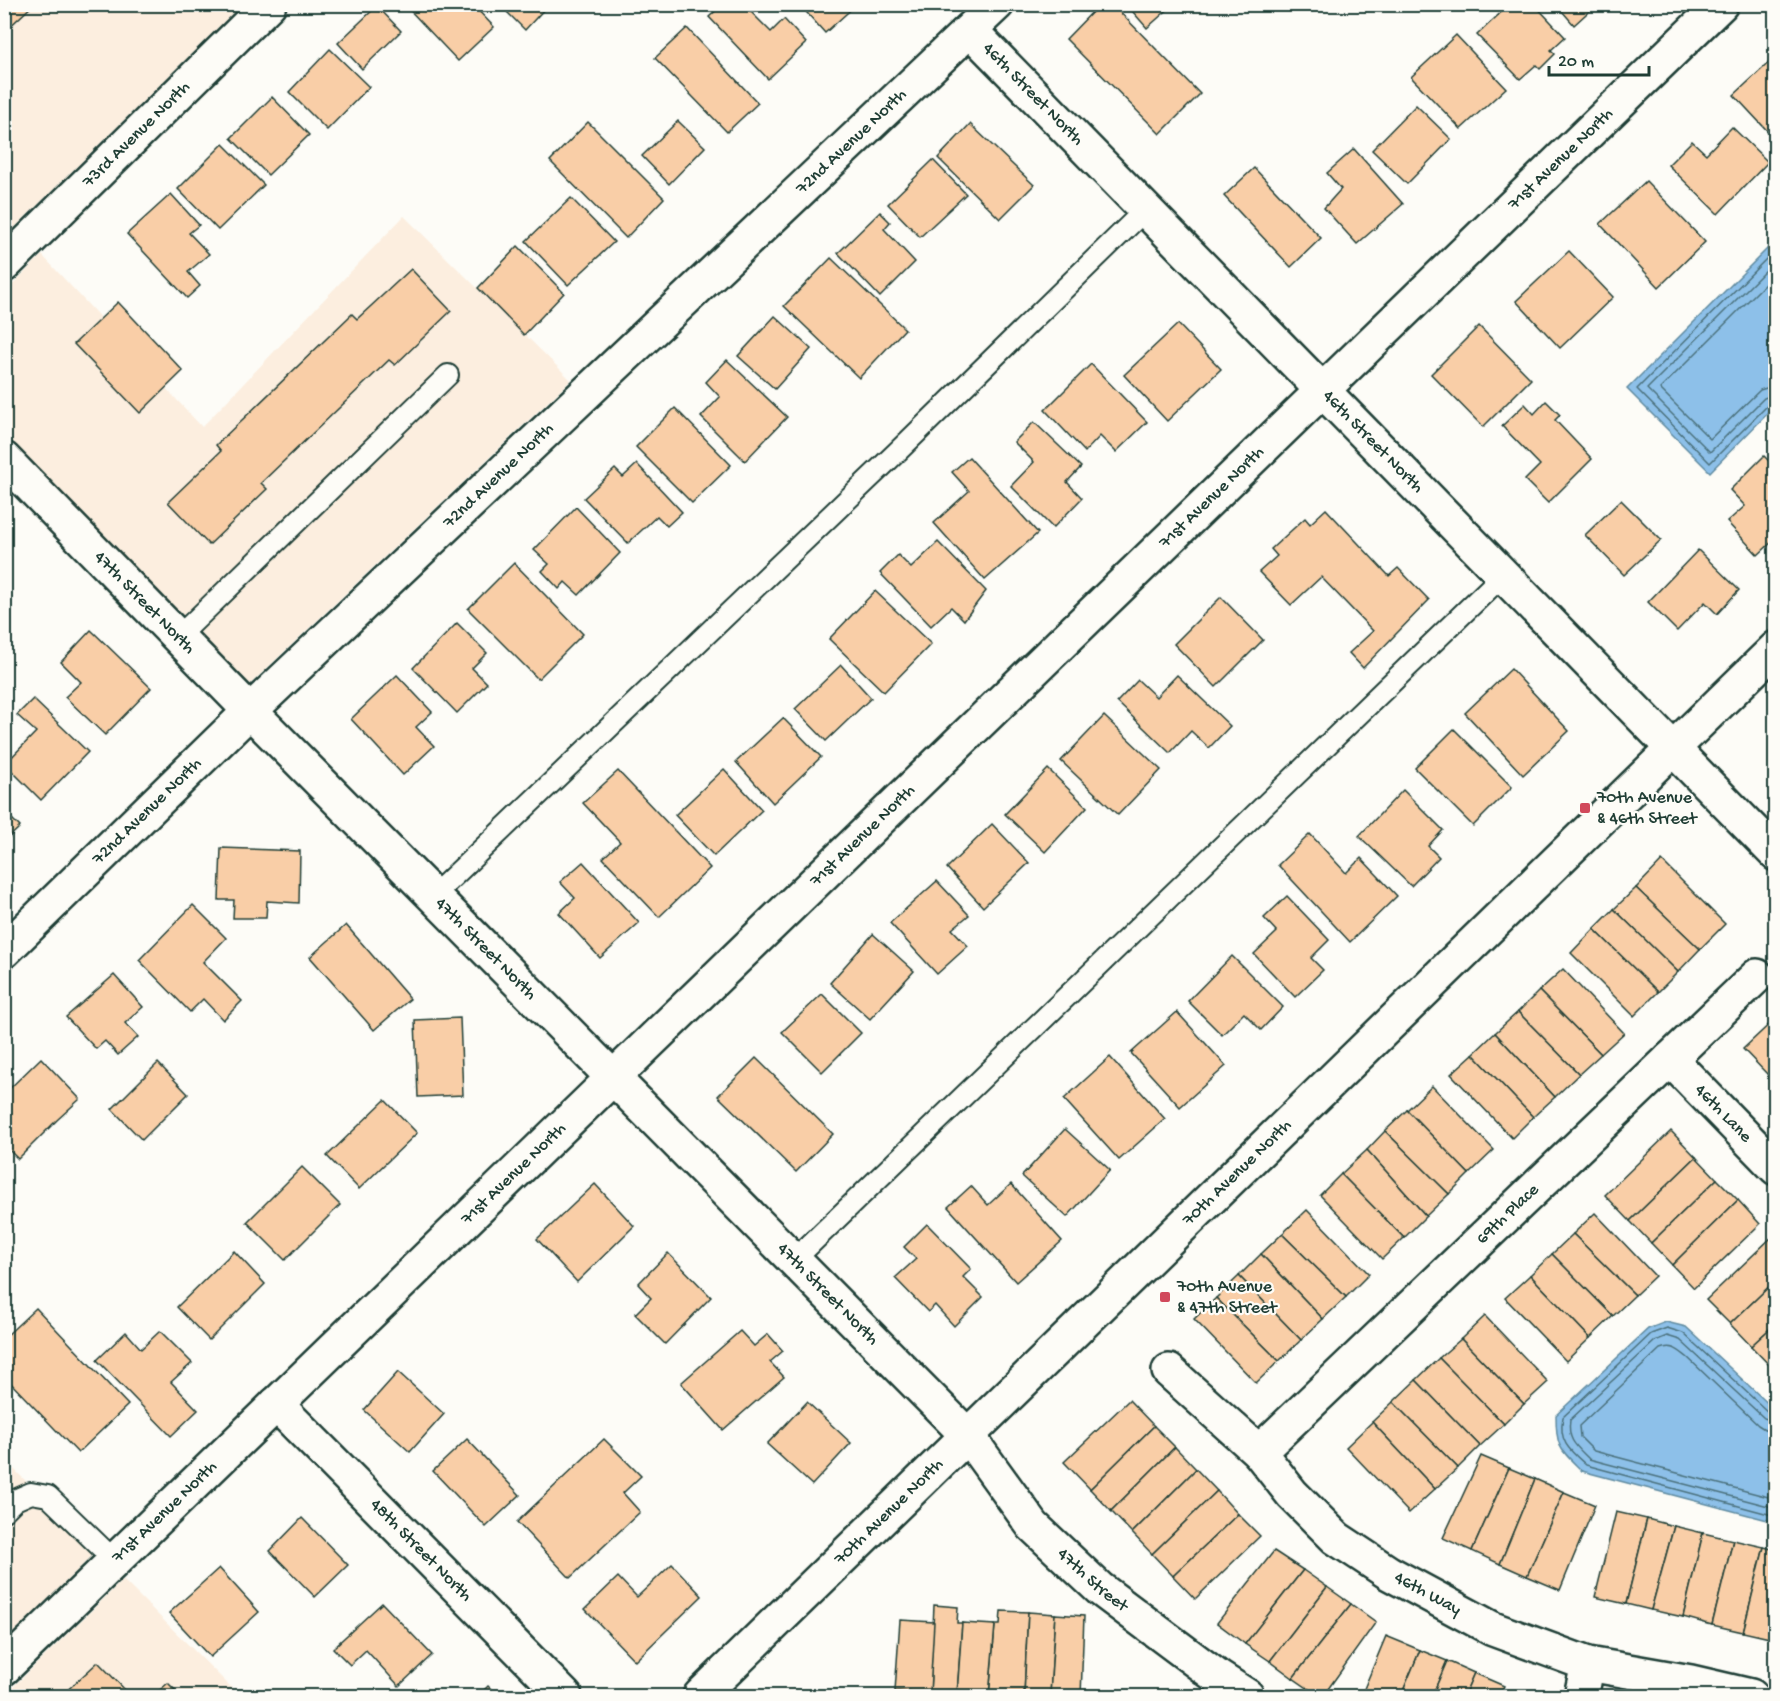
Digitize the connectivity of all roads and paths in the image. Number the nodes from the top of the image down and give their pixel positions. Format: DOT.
graph roads {
  1 [pos="269,4"];
  2 [pos="997,4"];
  3 [pos="1720,4"];
  4 [pos="970,30"];
  5 [pos="1145,210"];
  6 [pos="4,265"];
  7 [pos="448,375"];
  8 [pos="1323,391"];
  9 [pos="4,459"];
  10 [pos="1503,575"];
  11 [pos="178,637"];
  12 [pos="1776,648"];
  13 [pos="250,711"];
  14 [pos="1672,748"];
  15 [pos="1776,854"];
  16 [pos="433,896"];
  17 [pos="4,951"];
  18 [pos="1757,976"];
  19 [pos="1670,1059"];
  20 [pos="613,1077"];
  21 [pos="1776,1168"];
  22 [pos="794,1260"];
  23 [pos="1169,1371"];
  24 [pos="276,1404"];
  25 [pos="968,1436"];
  26 [pos="1259,1452"];
  27 [pos="4,1511"];
  28 [pos="115,1561"];
  29 [pos="1588,1664"];
  30 [pos="4,1668"];
  31 [pos="565,1696"];
  32 [pos="700,1696"];
  33 [pos="1246,1696"];
  34 [pos="1581,1696"];
  35 [pos="1751,1696"];
  1 -- 6 [label="street, 73rd Avenue North"];
  2 -- 4 [label="street, 72nd Avenue North"];
  3 -- 8 [label="street, 71st Avenue North"];
  4 -- 5 [label="street, 46th Street North"];
  4 -- 13 [label="street, 72nd Avenue North"];
  5 -- 8 [label="street, 46th Street North"];
  5 -- 16 [label="lane"];
  7 -- 11 [label="lane"];
  8 -- 10 [label="street, 46th Street North"];
  8 -- 20 [label="street, 71st Avenue North"];
  9 -- 11 [label="street, 47th Street North"];
  10 -- 14 [label="street, 46th Street North"];
  10 -- 22 [label="lane"];
  11 -- 13 [label="street, 47th Street North"];
  12 -- 14 [label="street, 70th Avenue North"];
  13 -- 16 [label="street, 47th Street North"];
  13 -- 17 [label="street, 72nd Avenue North"];
  14 -- 15 [label="street, 46th Street North"];
  14 -- 25 [label="street, 70th Avenue North"];
  16 -- 20 [label="street, 47th Street North"];
  18 -- 19 [label="street, 69th Place"];
  19 -- 21 [label="street, 46th Lane"];
  19 -- 26 [label="street, 69th Place"];
  20 -- 22 [label="street, 47th Street North"];
  20 -- 24 [label="street, 71st Avenue North"];
  22 -- 25 [label="street, 47th Street North"];
  23 -- 26 [label="street, 46th Way"];
  24 -- 28 [label="street, 71st Avenue North"];
  24 -- 31 [label="street, 48th Street North"];
  25 -- 32 [label="street, 70th Avenue North"];
  25 -- 33 [label="street, 47th Street"];
  26 -- 29 [label="street, 46th Way"];
  27 -- 28 [label="lane"];
  28 -- 30 [label="street, 71st Avenue North"];
  29 -- 34 [label="street"];
  29 -- 35 [label="street, 46th Way"];
}
